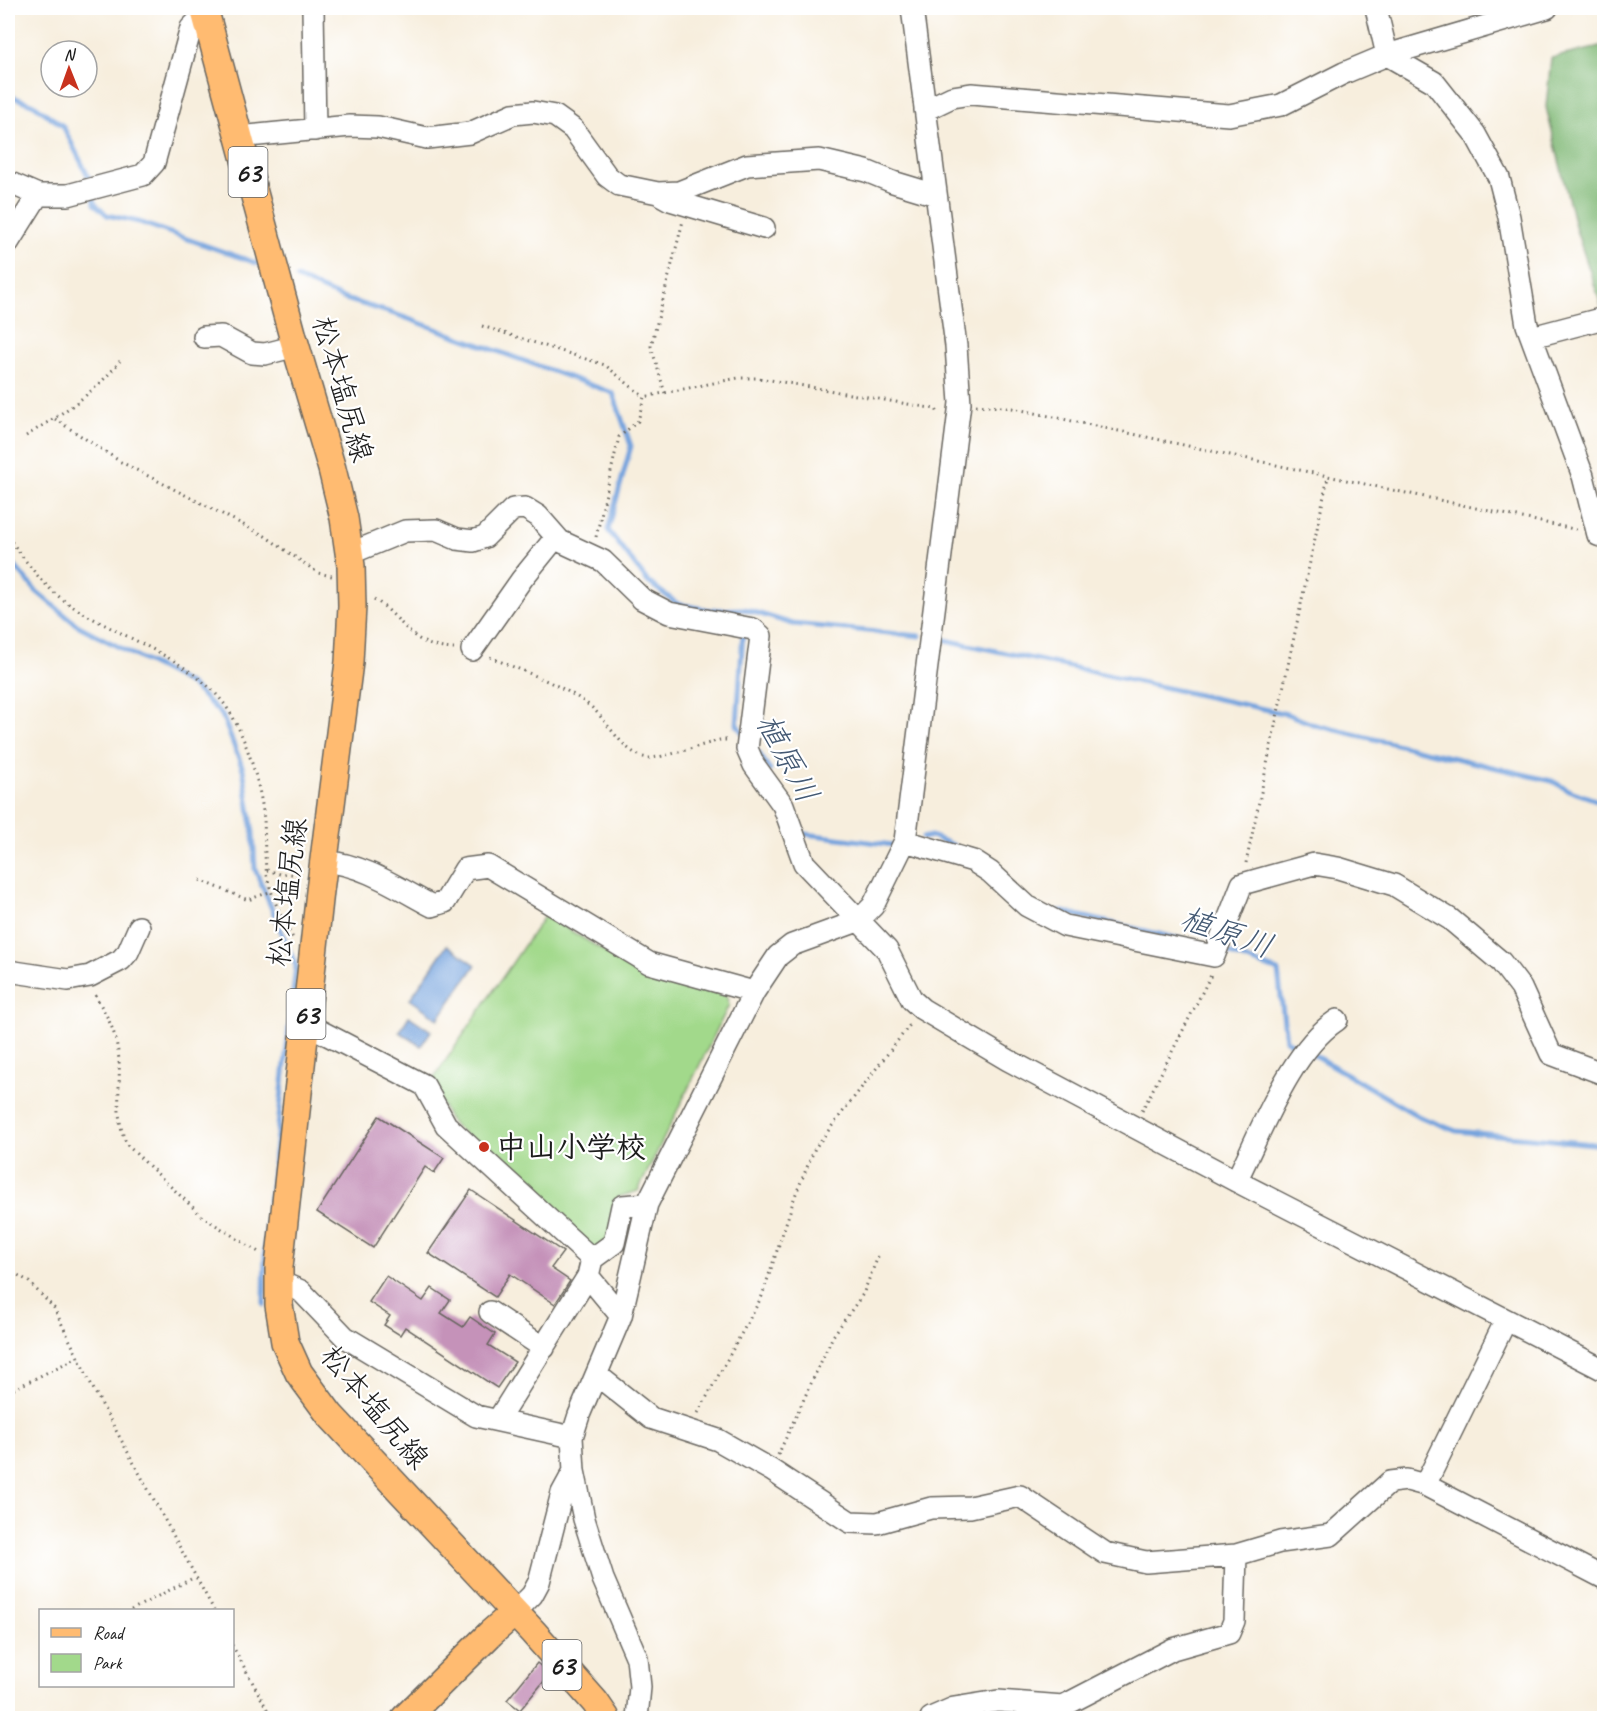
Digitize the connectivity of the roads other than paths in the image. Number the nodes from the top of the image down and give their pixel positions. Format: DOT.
graph roads {
  1 [pos="313,8"];
  2 [pos="912,8"];
  3 [pos="1376,8"];
  4 [pos="1547,8"];
  5 [pos="205,10"];
  6 [pos="1388,55"];
  7 [pos="925,110"];
  8 [pos="315,130"];
  9 [pos="238,137"];
  10 [pos="8,182"];
  11 [pos="657,193"];
  12 [pos="38,195"];
  13 [pos="936,195"];
  14 [pos="764,228"];
  15 [pos="8,243"];
  16 [pos="1605,318"];
  17 [pos="204,337"];
  18 [pos="1532,337"];
  19 [pos="296,346"];
  20 [pos="1601,536"];
  21 [pos="556,537"];
  22 [pos="351,576"];
  23 [pos="472,650"];
  24 [pos="905,841"];
  25 [pos="323,868"];
  26 [pos="858,921"];
  27 [pos="139,927"];
  28 [pos="8,970"];
  29 [pos="754,992"];
  30 [pos="1337,1020"];
  31 [pos="304,1026"];
  32 [pos="1605,1074"];
  33 [pos="1236,1181"];
  34 [pos="647,1204"];
  35 [pos="590,1268"];
  36 [pos="280,1275"];
  37 [pos="490,1312"];
  38 [pos="621,1316"];
  39 [pos="1506,1320"];
  40 [pos="544,1348"];
  41 [pos="1605,1370"];
  42 [pos="597,1375"];
  43 [pos="498,1420"];
  44 [pos="572,1437"];
  45 [pos="574,1471"];
  46 [pos="1425,1485"];
  47 [pos="1236,1555"];
  48 [pos="1605,1578"];
  49 [pos="514,1613"];
  50 [pos="405,1719"];
  51 [pos="606,1719"];
  52 [pos="637,1719"];
  53 [pos="931,1719"];
  1 -- 8 [label="street"];
  2 -- 7 [label="street"];
  3 -- 6 [label="street"];
  4 -- 6 [label="street"];
  5 -- 9 [label="main road, 松本塩尻線 / 63"];
  5 -- 12 [label="street"];
  6 -- 7 [label="street"];
  6 -- 18 [label="street"];
  7 -- 13 [label="street"];
  8 -- 9 [label="street"];
  8 -- 11 [label="street"];
  9 -- 19 [label="main road, 松本塩尻線 / 63"];
  10 -- 12 [label="street"];
  11 -- 13 [label="street"];
  11 -- 14 [label="street"];
  12 -- 15 [label="street"];
  13 -- 24 [label="street"];
  16 -- 18 [label="street"];
  17 -- 19 [label="street"];
  18 -- 20 [label="street"];
  19 -- 22 [label="main road, 松本塩尻線 / 63"];
  21 -- 22 [label="street"];
  21 -- 23 [label="street"];
  21 -- 26 [label="street"];
  22 -- 25 [label="main road, 松本塩尻線 / 63"];
  24 -- 26 [label="street"];
  24 -- 32 [label="street"];
  25 -- 29 [label="street"];
  25 -- 31 [label="main road, 松本塩尻線 / 63"];
  26 -- 29 [label="street"];
  26 -- 33 [label="street"];
  27 -- 28 [label="street"];
  29 -- 34 [label="street"];
  30 -- 33 [label="street"];
  31 -- 35 [label="street"];
  31 -- 36 [label="main road, 松本塩尻線 / 63"];
  33 -- 39 [label="street"];
  34 -- 35 [label="street"];
  34 -- 38 [label="street"];
  35 -- 38 [label="street"];
  35 -- 40 [label="street"];
  36 -- 43 [label="street"];
  36 -- 49 [label="main road, 松本塩尻線 / 63"];
  37 -- 40 [label="street"];
  38 -- 42 [label="street"];
  39 -- 41 [label="street"];
  39 -- 46 [label="street"];
  40 -- 43 [label="street"];
  42 -- 44 [label="street"];
  42 -- 47 [label="street"];
  43 -- 44 [label="street"];
  44 -- 45 [label="street"];
  45 -- 49 [label="street"];
  45 -- 52 [label="street"];
  46 -- 47 [label="street"];
  46 -- 48 [label="street"];
  47 -- 53 [label="street"];
  49 -- 50 [label="main road"];
  49 -- 51 [label="main road, 松本塩尻線 / 63"];
}
